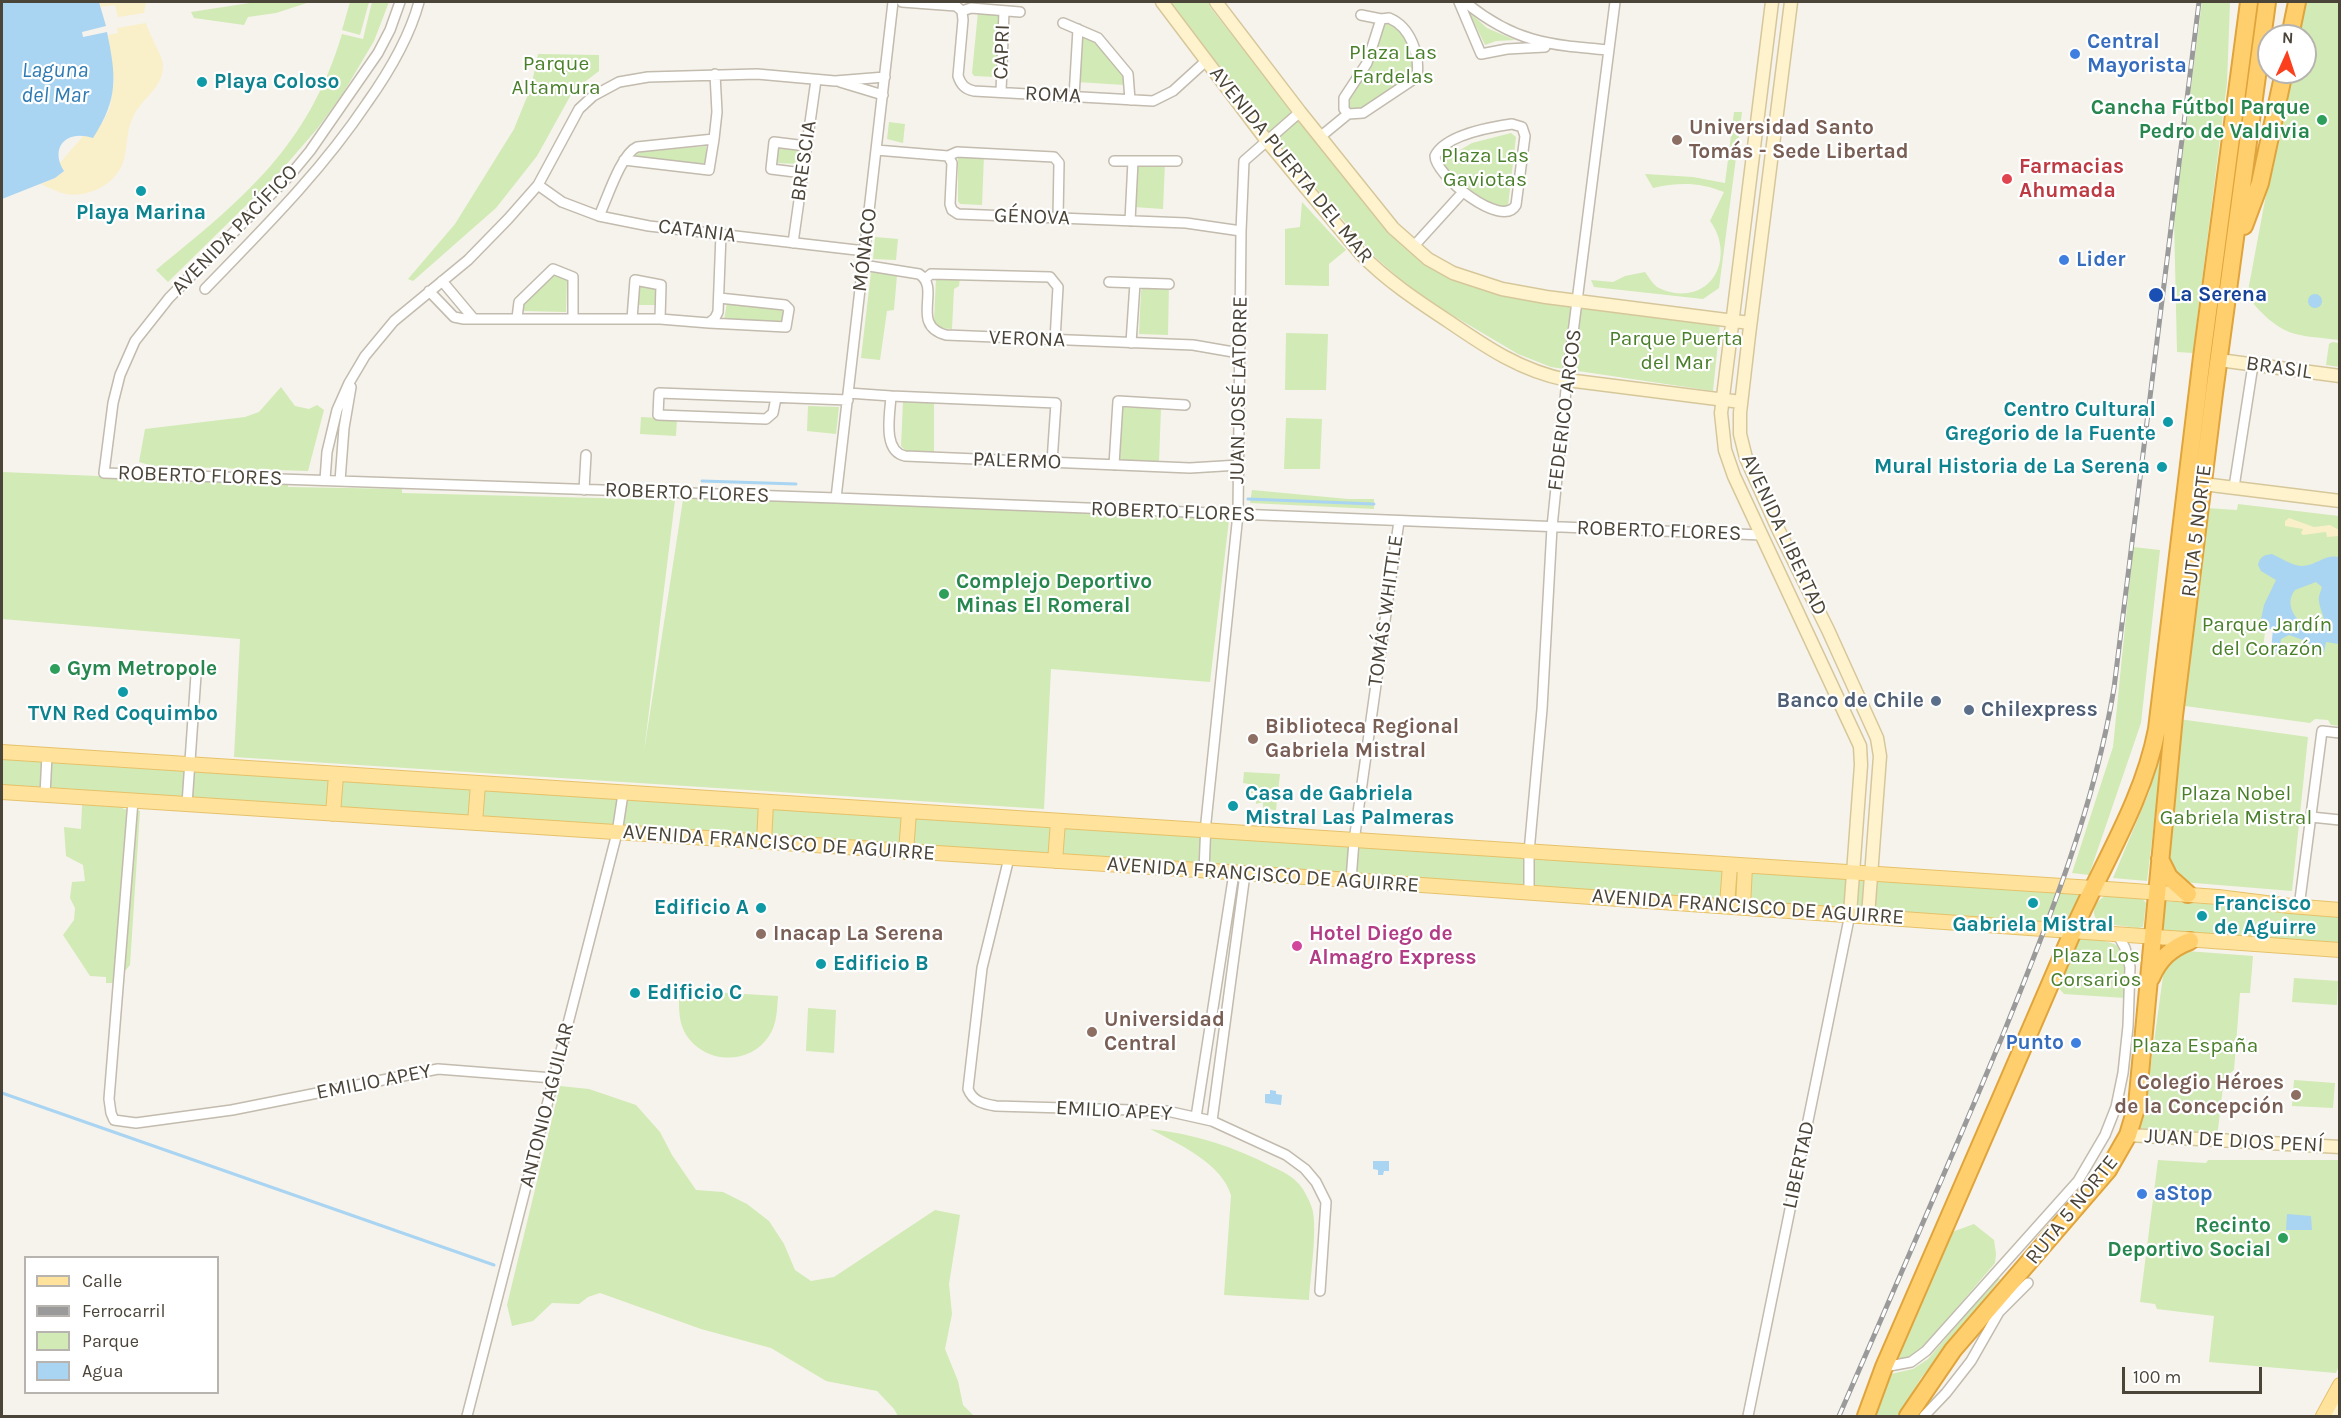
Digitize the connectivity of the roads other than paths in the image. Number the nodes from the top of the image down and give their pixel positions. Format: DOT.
graph roads {
  1 [pos="400,2"];
  2 [pos="419,2"];
  3 [pos="893,2"];
  4 [pos="902,2"];
  5 [pos="1162,2"];
  6 [pos="1216,2"];
  7 [pos="1459,2"];
  8 [pos="1465,2"];
  9 [pos="1615,2"];
  10 [pos="1772,2"];
  11 [pos="1791,2"];
  12 [pos="2248,2"];
  13 [pos="2267,2"];
  14 [pos="2297,2"];
  15 [pos="962,11"];
  16 [pos="1004,11"];
  17 [pos="1020,12"];
  18 [pos="1361,15"];
  19 [pos="1381,19"];
  20 [pos="1064,23"];
  21 [pos="2292,24"];
  22 [pos="1078,29"];
  23 [pos="1563,46"];
  24 [pos="1609,50"];
  25 [pos="378,53"];
  26 [pos="1206,61"];
  27 [pos="393,63"];
  28 [pos="715,74"];
  29 [pos="885,77"];
  30 [pos="816,80"];
  31 [pos="835,81"];
  32 [pos="2281,84"];
  33 [pos="1001,93"];
  34 [pos="883,95"];
  35 [pos="1074,97"];
  36 [pos="1130,100"];
  37 [pos="1300,112"];
  38 [pos="1348,114"];
  39 [pos="1320,137"];
  40 [pos="714,139"];
  41 [pos="1267,141"];
  42 [pos="806,146"];
  43 [pos="876,150"];
  44 [pos="948,156"];
  45 [pos="624,160"];
  46 [pos="1113,161"];
  47 [pos="1133,161"];
  48 [pos="1177,161"];
  49 [pos="803,173"];
  50 [pos="291,174"];
  51 [pos="305,185"];
  52 [pos="538,185"];
  53 [pos="1463,192"];
  54 [pos="599,216"];
  55 [pos="1058,218"];
  56 [pos="1130,221"];
  57 [pos="1241,231"];
  58 [pos="720,234"];
  59 [pos="793,243"];
  60 [pos="1413,247"];
  61 [pos="2234,249"];
  62 [pos="865,251"];
  63 [pos="863,265"];
  64 [pos="925,279"];
  65 [pos="442,281"];
  66 [pos="1108,282"];
  67 [pos="1135,283"];
  68 [pos="1169,284"];
  69 [pos="205,289"];
  70 [pos="429,291"];
  71 [pos="719,298"];
  72 [pos="1578,301"];
  73 [pos="473,318"];
  74 [pos="517,318"];
  75 [pos="573,319"];
  76 [pos="632,319"];
  77 [pos="660,319"];
  78 [pos="1732,321"];
  79 [pos="709,323"];
  80 [pos="1750,323"];
  81 [pos="1055,340"];
  82 [pos="1131,342"];
  83 [pos="1239,353"];
  84 [pos="2219,360"];
  85 [pos="2253,365"];
  86 [pos="356,370"];
  87 [pos="2340,376"];
  88 [pos="1568,380"];
  89 [pos="891,396"];
  90 [pos="848,397"];
  91 [pos="776,398"];
  92 [pos="1723,400"];
  93 [pos="1741,402"];
  94 [pos="1185,405"];
  95 [pos="586,455"];
  96 [pos="1052,462"];
  97 [pos="1114,465"];
  98 [pos="1239,465"];
  99 [pos="104,473"];
  100 [pos="325,480"];
  101 [pos="340,481"];
  102 [pos="2194,483"];
  103 [pos="2234,487"];
  104 [pos="584,490"];
  105 [pos="836,498"];
  106 [pos="2340,501"];
  107 [pos="1238,514"];
  108 [pos="1399,521"];
  109 [pos="1552,527"];
  110 [pos="1762,535"];
  111 [pos="196,675"];
  112 [pos="2340,734"];
  113 [pos="2,752"];
  114 [pos="47,755"];
  115 [pos="191,765"];
  116 [pos="336,775"];
  117 [pos="478,784"];
  118 [pos="2,792"];
  119 [pos="623,794"];
  120 [pos="45,795"];
  121 [pos="133,801"];
  122 [pos="766,803"];
  123 [pos="187,804"];
  124 [pos="909,812"];
  125 [pos="333,814"];
  126 [pos="2311,817"];
  127 [pos="2340,820"];
  128 [pos="1059,822"];
  129 [pos="475,823"];
  130 [pos="1205,831"];
  131 [pos="617,833"];
  132 [pos="1354,841"];
  133 [pos="764,842"];
  134 [pos="906,852"];
  135 [pos="1529,852"];
  136 [pos="1009,858"];
  137 [pos="2160,859"];
  138 [pos="1055,861"];
  139 [pos="1730,865"];
  140 [pos="1745,866"];
  141 [pos="1204,871"];
  142 [pos="1240,873"];
  143 [pos="1854,873"];
  144 [pos="1872,874"];
  145 [pos="1351,880"];
  146 [pos="2093,888"];
  147 [pos="1529,892"];
  148 [pos="2156,892"];
  149 [pos="2188,894"];
  150 [pos="1727,905"];
  151 [pos="1743,907"];
  152 [pos="2299,907"];
  153 [pos="2340,910"];
  154 [pos="1850,914"];
  155 [pos="1868,916"];
  156 [pos="2073,931"];
  157 [pos="2118,935"];
  158 [pos="2151,938"];
  159 [pos="2190,941"];
  160 [pos="2340,950"];
  161 [pos="2148,984"];
  162 [pos="553,1078"];
  163 [pos="1196,1117"];
  164 [pos="1212,1121"];
  165 [pos="2128,1135"];
  166 [pos="2340,1147"];
  167 [pos="2018,1287"];
  168 [pos="1320,1291"];
  169 [pos="1884,1367"];
  170 [pos="2340,1385"];
  171 [pos="2340,1397"];
  172 [pos="467,1416"];
  173 [pos="1748,1416"];
  174 [pos="1866,1416"];
  175 [pos="1908,1416"];
  176 [pos="1924,1416"];
  177 [pos="2323,1416"];
  178 [pos="2336,1416"];
  1 -- 25 [label="street, AVENIDA PACÍFICO"];
  2 -- 27 [label="street, AVENIDA PACÍFICO"];
  3 -- 29 [label="street, MÓNACO"];
  4 -- 15 [label="street"];
  5 -- 26 [label="street, AVENIDA PUERTA DEL MAR"];
  6 -- 37 [label="street, AVENIDA PUERTA DEL MAR"];
  7 -- 23 [label="street"];
  8 -- 23 [label="street"];
  9 -- 24 [label="street, FEDERICO ARCOS"];
  10 -- 78 [label="street, AVENIDA LIBERTAD"];
  11 -- 80 [label="street, AVENIDA LIBERTAD"];
  12 -- 102 [label="highway, RUTA 5 NORTE"];
  13 -- 61 [label="highway, RUTA 5 NORTE"];
  14 -- 21 [label="highway"];
  15 -- 16 [label="street"];
  15 -- 33 [label="street, ROMA"];
  16 -- 17 [label="street"];
  16 -- 33 [label="street, CAPRI"];
  18 -- 19 [label="street"];
  19 -- 38 [label="street"];
  19 -- 38 [label="street"];
  20 -- 22 [label="street"];
  22 -- 35 [label="street"];
  22 -- 36 [label="street"];
  23 -- 24 [label="street"];
  24 -- 72 [label="street, FEDERICO ARCOS"];
  25 -- 27 [label="street"];
  25 -- 50 [label="street, AVENIDA PACÍFICO"];
  26 -- 36 [label="street, ROMA"];
  26 -- 41 [label="street, AVENIDA PUERTA DEL MAR"];
  27 -- 51 [label="street, AVENIDA PACÍFICO"];
  28 -- 30 [label="street"];
  28 -- 40 [label="street"];
  28 -- 52 [label="street"];
  29 -- 31 [label="street"];
  29 -- 34 [label="street, MÓNACO"];
  30 -- 31 [label="street"];
  30 -- 42 [label="street, BRESCIA"];
  31 -- 34 [label="street"];
  32 -- 61 [label="highway"];
  33 -- 35 [label="street, ROMA"];
  34 -- 43 [label="street, MÓNACO"];
  35 -- 36 [label="street, ROMA"];
  37 -- 39 [label="street, AVENIDA PUERTA DEL MAR"];
  37 -- 41 [label="street, JUAN JOSÉ LATORRE"];
  38 -- 39 [label="street"];
  39 -- 60 [label="street, AVENIDA PUERTA DEL MAR"];
  40 -- 45 [label="street"];
  40 -- 45 [label="street"];
  41 -- 57 [label="street, JUAN JOSÉ LATORRE"];
  41 -- 88 [label="street, AVENIDA PUERTA DEL MAR"];
  42 -- 49 [label="street, BRESCIA"];
  42 -- 49 [label="street"];
  43 -- 44 [label="street"];
  43 -- 62 [label="street, MÓNACO"];
  44 -- 55 [label="street, GÉNOVA"];
  44 -- 55 [label="street"];
  45 -- 54 [label="street"];
  46 -- 47 [label="street"];
  47 -- 48 [label="street"];
  47 -- 56 [label="street"];
  49 -- 59 [label="street, BRESCIA"];
  50 -- 51 [label="street"];
  50 -- 99 [label="street, AVENIDA PACÍFICO"];
  51 -- 69 [label="street, AVENIDA PACÍFICO"];
  52 -- 54 [label="street, CATANIA"];
  52 -- 65 [label="street"];
  53 -- 53 [label="street"];
  53 -- 60 [label="street"];
  54 -- 58 [label="street, CATANIA"];
  55 -- 56 [label="street, GÉNOVA"];
  56 -- 57 [label="street, GÉNOVA"];
  57 -- 83 [label="street, JUAN JOSÉ LATORRE"];
  58 -- 59 [label="street, CATANIA"];
  58 -- 71 [label="street"];
  59 -- 62 [label="street, CATANIA"];
  60 -- 72 [label="street, AVENIDA PUERTA DEL MAR"];
  61 -- 84 [label="highway, RUTA 5 NORTE"];
  62 -- 63 [label="street, MÓNACO"];
  63 -- 64 [label="street"];
  63 -- 90 [label="street, MÓNACO"];
  64 -- 81 [label="street, VERONA"];
  64 -- 81 [label="street"];
  65 -- 70 [label="street"];
  65 -- 73 [label="street"];
  66 -- 67 [label="street"];
  67 -- 68 [label="street"];
  67 -- 82 [label="street"];
  70 -- 73 [label="street"];
  70 -- 86 [label="street"];
  71 -- 79 [label="street"];
  71 -- 79 [label="street"];
  72 -- 78 [label="street, AVENIDA PUERTA DEL MAR"];
  72 -- 88 [label="street, FEDERICO ARCOS"];
  73 -- 74 [label="street"];
  74 -- 75 [label="street"];
  74 -- 75 [label="street"];
  75 -- 76 [label="street"];
  76 -- 77 [label="street"];
  76 -- 77 [label="street"];
  77 -- 79 [label="street"];
  78 -- 80 [label="street, AVENIDA PUERTA DEL MAR"];
  78 -- 92 [label="street, AVENIDA LIBERTAD"];
  80 -- 93 [label="street, AVENIDA LIBERTAD"];
  81 -- 82 [label="street, VERONA"];
  82 -- 83 [label="street, VERONA"];
  83 -- 98 [label="street, JUAN JOSÉ LATORRE"];
  84 -- 85 [label="street, BRASIL"];
  84 -- 102 [label="highway, RUTA 5 NORTE"];
  85 -- 87 [label="street, BRASIL"];
  85 -- 103 [label="street"];
  86 -- 100 [label="street"];
  86 -- 101 [label="street"];
  88 -- 92 [label="street, AVENIDA PUERTA DEL MAR"];
  88 -- 109 [label="street, FEDERICO ARCOS"];
  89 -- 90 [label="street"];
  89 -- 96 [label="street, PALERMO"];
  89 -- 96 [label="street"];
  90 -- 91 [label="street"];
  90 -- 105 [label="street, MÓNACO"];
  91 -- 91 [label="street"];
  92 -- 93 [label="street, AVENIDA PUERTA DEL MAR"];
  92 -- 110 [label="street, AVENIDA LIBERTAD"];
  93 -- 144 [label="street, AVENIDA LIBERTAD"];
  94 -- 97 [label="street"];
  95 -- 104 [label="street, ROBERTO FLORES"];
  96 -- 97 [label="street, PALERMO"];
  97 -- 98 [label="street, PALERMO"];
  98 -- 107 [label="street, JUAN JOSÉ LATORRE"];
  99 -- 100 [label="street, ROBERTO FLORES"];
  100 -- 101 [label="street, ROBERTO FLORES"];
  101 -- 104 [label="street, ROBERTO FLORES"];
  102 -- 103 [label="street"];
  102 -- 137 [label="highway, RUTA 5 NORTE"];
  102 -- 146 [label="highway, RUTA 5 NORTE"];
  103 -- 106 [label="street"];
  104 -- 105 [label="street, ROBERTO FLORES"];
  105 -- 107 [label="street, ROBERTO FLORES"];
  107 -- 108 [label="street, ROBERTO FLORES"];
  107 -- 130 [label="street, JUAN JOSÉ LATORRE"];
  108 -- 109 [label="street, ROBERTO FLORES"];
  108 -- 132 [label="street, TOMÁS WHITTLE"];
  109 -- 110 [label="street, ROBERTO FLORES"];
  109 -- 135 [label="street, FEDERICO ARCOS"];
  110 -- 143 [label="street, AVENIDA LIBERTAD"];
  111 -- 115 [label="street"];
  112 -- 126 [label="street"];
  113 -- 114 [label="main road, AVENIDA FRANCISCO DE AGUIRRE"];
  114 -- 115 [label="main road, AVENIDA FRANCISCO DE AGUIRRE"];
  114 -- 120 [label="street"];
  115 -- 116 [label="main road, AVENIDA FRANCISCO DE AGUIRRE"];
  115 -- 123 [label="street"];
  116 -- 117 [label="main road, AVENIDA FRANCISCO DE AGUIRRE"];
  116 -- 125 [label="main road"];
  117 -- 119 [label="main road, AVENIDA FRANCISCO DE AGUIRRE"];
  117 -- 129 [label="main road"];
  118 -- 120 [label="main road, AVENIDA FRANCISCO DE AGUIRRE"];
  119 -- 122 [label="main road, AVENIDA FRANCISCO DE AGUIRRE"];
  119 -- 131 [label="street, ANTONIO AGUILAR"];
  120 -- 121 [label="main road, AVENIDA FRANCISCO DE AGUIRRE"];
  121 -- 123 [label="main road, AVENIDA FRANCISCO DE AGUIRRE"];
  121 -- 162 [label="street, EMILIO APEY"];
  122 -- 124 [label="main road, AVENIDA FRANCISCO DE AGUIRRE"];
  122 -- 133 [label="main road"];
  123 -- 125 [label="main road, AVENIDA FRANCISCO DE AGUIRRE"];
  124 -- 128 [label="main road, AVENIDA FRANCISCO DE AGUIRRE"];
  124 -- 134 [label="main road"];
  125 -- 129 [label="main road, AVENIDA FRANCISCO DE AGUIRRE"];
  126 -- 127 [label="street"];
  126 -- 152 [label="street"];
  128 -- 130 [label="main road, AVENIDA FRANCISCO DE AGUIRRE"];
  128 -- 138 [label="main road"];
  129 -- 131 [label="main road, AVENIDA FRANCISCO DE AGUIRRE"];
  130 -- 132 [label="main road, AVENIDA FRANCISCO DE AGUIRRE"];
  130 -- 141 [label="street, JUAN JOSÉ LATORRE"];
  131 -- 133 [label="main road, AVENIDA FRANCISCO DE AGUIRRE"];
  131 -- 162 [label="street, ANTONIO AGUILAR"];
  132 -- 135 [label="main road, AVENIDA FRANCISCO DE AGUIRRE"];
  132 -- 145 [label="street, TOMÁS WHITTLE"];
  133 -- 134 [label="main road, AVENIDA FRANCISCO DE AGUIRRE"];
  134 -- 136 [label="main road, AVENIDA FRANCISCO DE AGUIRRE"];
  135 -- 139 [label="main road, AVENIDA FRANCISCO DE AGUIRRE"];
  135 -- 147 [label="street, FEDERICO ARCOS"];
  136 -- 138 [label="main road, AVENIDA FRANCISCO DE AGUIRRE"];
  136 -- 163 [label="street, EMILIO APEY"];
  137 -- 148 [label="highway, RUTA 5 NORTE"];
  137 -- 149 [label="highway"];
  138 -- 141 [label="main road, AVENIDA FRANCISCO DE AGUIRRE"];
  139 -- 140 [label="main road, AVENIDA FRANCISCO DE AGUIRRE"];
  139 -- 150 [label="main road"];
  140 -- 143 [label="main road, AVENIDA FRANCISCO DE AGUIRRE"];
  140 -- 151 [label="main road"];
  141 -- 142 [label="main road, AVENIDA FRANCISCO DE AGUIRRE"];
  142 -- 145 [label="main road, AVENIDA FRANCISCO DE AGUIRRE"];
  142 -- 163 [label="street"];
  142 -- 164 [label="street"];
  143 -- 144 [label="main road, AVENIDA FRANCISCO DE AGUIRRE"];
  143 -- 154 [label="street, AVENIDA LIBERTAD"];
  144 -- 146 [label="main road, AVENIDA FRANCISCO DE AGUIRRE"];
  144 -- 155 [label="street, AVENIDA LIBERTAD"];
  145 -- 147 [label="main road, AVENIDA FRANCISCO DE AGUIRRE"];
  146 -- 148 [label="main road, AVENIDA FRANCISCO DE AGUIRRE"];
  146 -- 156 [label="highway, RUTA 5 NORTE"];
  147 -- 150 [label="main road, AVENIDA FRANCISCO DE AGUIRRE"];
  148 -- 149 [label="main road, AVENIDA FRANCISCO DE AGUIRRE"];
  148 -- 158 [label="highway, RUTA 5 NORTE"];
  149 -- 152 [label="main road, AVENIDA FRANCISCO DE AGUIRRE"];
  150 -- 151 [label="main road, AVENIDA FRANCISCO DE AGUIRRE"];
  151 -- 154 [label="main road, AVENIDA FRANCISCO DE AGUIRRE"];
  152 -- 153 [label="main road, AVENIDA FRANCISCO DE AGUIRRE"];
  154 -- 155 [label="main road, AVENIDA FRANCISCO DE AGUIRRE"];
  154 -- 173 [label="street, LIBERTAD"];
  155 -- 156 [label="main road, AVENIDA FRANCISCO DE AGUIRRE"];
  156 -- 157 [label="main road, AVENIDA FRANCISCO DE AGUIRRE"];
  156 -- 169 [label="highway, RUTA 5 NORTE"];
  157 -- 158 [label="main road, AVENIDA FRANCISCO DE AGUIRRE"];
  157 -- 169 [label="street"];
  158 -- 159 [label="main road, AVENIDA FRANCISCO DE AGUIRRE"];
  158 -- 161 [label="highway, RUTA 5 NORTE"];
  159 -- 160 [label="main road, AVENIDA FRANCISCO DE AGUIRRE"];
  159 -- 161 [label="highway"];
  161 -- 165 [label="highway, RUTA 5 NORTE"];
  162 -- 172 [label="street, ANTONIO AGUILAR"];
  163 -- 164 [label="street, EMILIO APEY"];
  164 -- 168 [label="street, EMILIO APEY"];
  165 -- 166 [label="street, JUAN DE DIOS PENÍ"];
  165 -- 167 [label="highway, RUTA 5 NORTE"];
  167 -- 175 [label="highway, RUTA 5 NORTE"];
  167 -- 176 [label="street"];
  169 -- 174 [label="highway, RUTA 5 NORTE"];
  170 -- 177 [label="main road"];
  171 -- 178 [label="street"];
}
